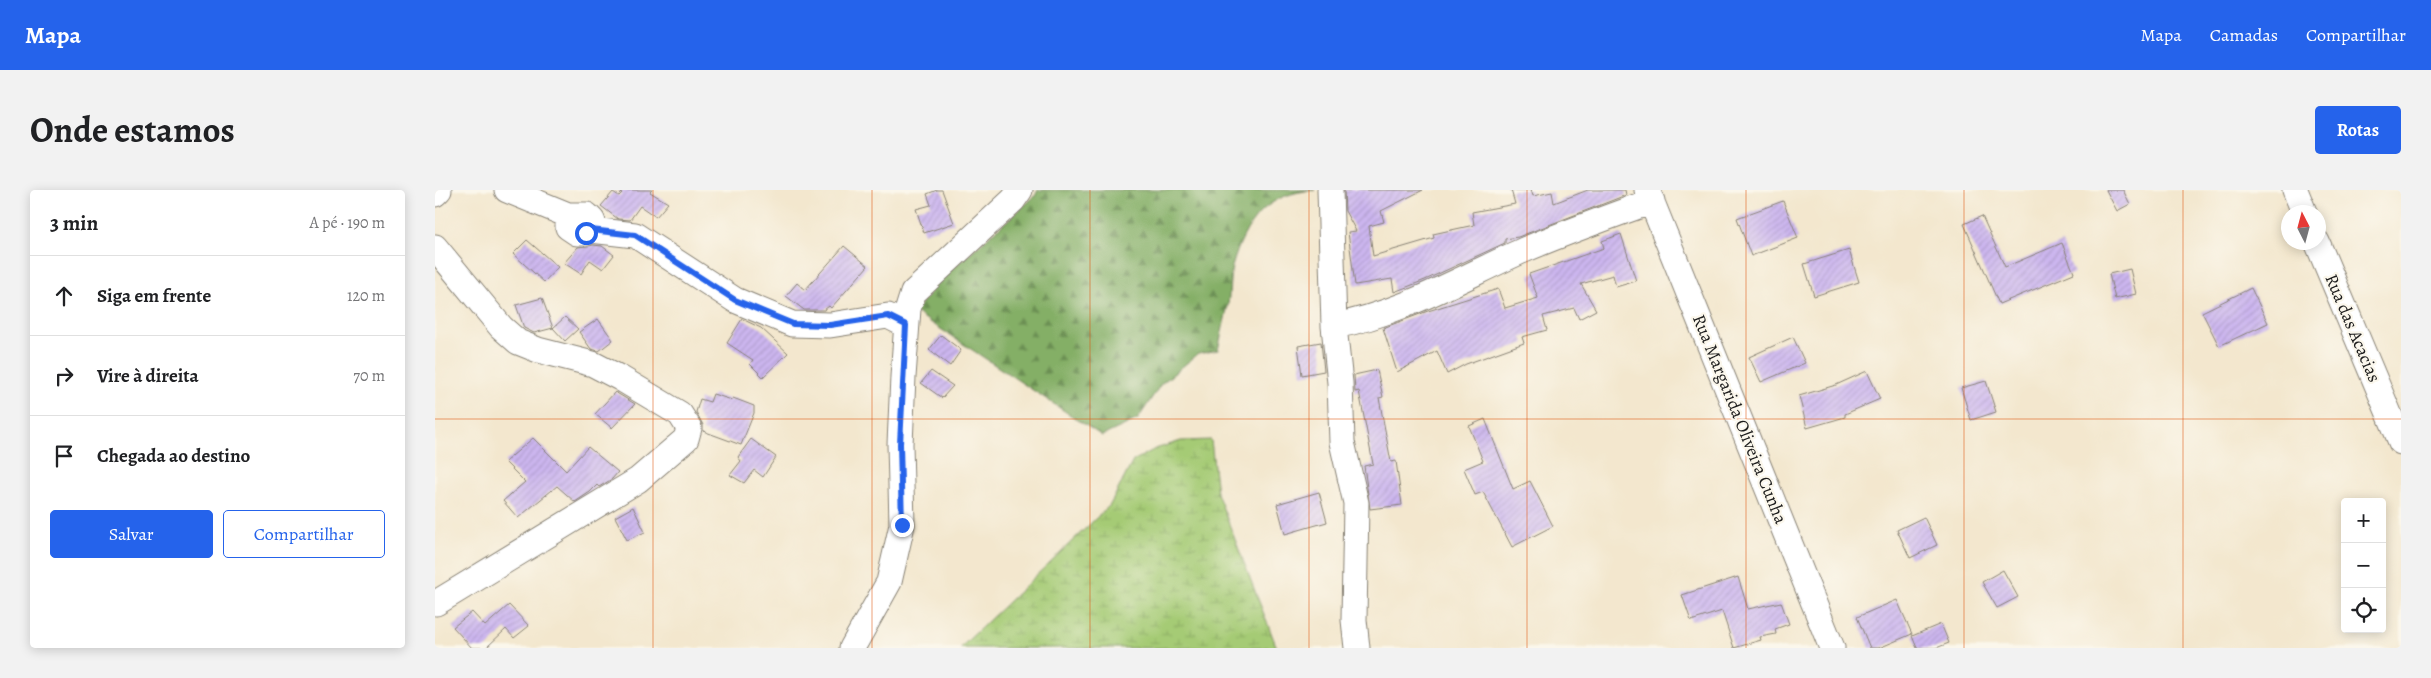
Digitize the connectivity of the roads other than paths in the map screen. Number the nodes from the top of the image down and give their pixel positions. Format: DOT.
graph roads {
  1 [pos="439,190"];
  2 [pos="507,190"];
  3 [pos="1020,190"];
  4 [pos="1330,190"];
  5 [pos="2295,190"];
  6 [pos="435,194"];
  7 [pos="1649,195"];
  8 [pos="2301,205"];
  9 [pos="435,247"];
  10 [pos="2320,250"];
  11 [pos="906,325"];
  12 [pos="1334,326"];
  13 [pos="2401,442"];
  14 [pos="436,603"];
  15 [pos="853,648"];
  16 [pos="1357,648"];
  17 [pos="1832,648"];
  1 -- 6 [label="street"];
  2 -- 11 [label="street"];
  3 -- 11 [label="street"];
  4 -- 12 [label="street"];
  5 -- 8 [label="street"];
  7 -- 12 [label="street"];
  7 -- 17 [label="street, Rua Margarida Oliveira Cunha"];
  9 -- 14 [label="street"];
  10 -- 13 [label="street, Rua das Acacias"];
  11 -- 15 [label="street"];
  12 -- 16 [label="street"];
}
